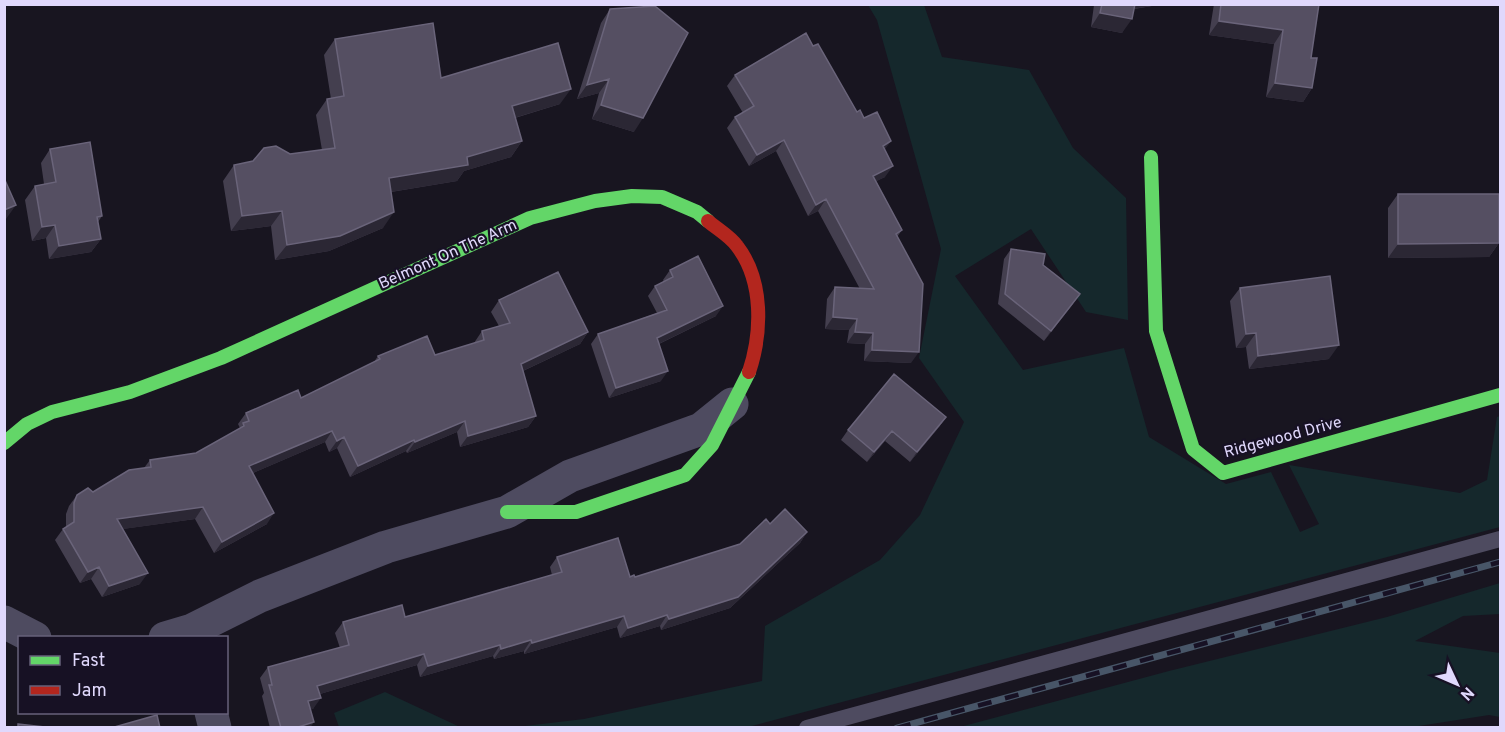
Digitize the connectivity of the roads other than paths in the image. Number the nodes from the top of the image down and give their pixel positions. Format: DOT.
graph roads {
  1 [pos="1151,157"];
  2 [pos="1500,395"];
  3 [pos="732,404"];
  4 [pos="4,443"];
  5 [pos="1500,539"];
  6 [pos="4,622"];
  7 [pos="184,635"];
  8 [pos="31,636"];
  9 [pos="807,728"];
  1 -- 2 [label="street, Ridgewood Drive"];
  3 -- 4 [label="street, Belmont On The Arm"];
  3 -- 7 [label="street, Belmont On The Arm"];
  5 -- 9 [label="lane"];
  6 -- 8 [label="street"];
}
